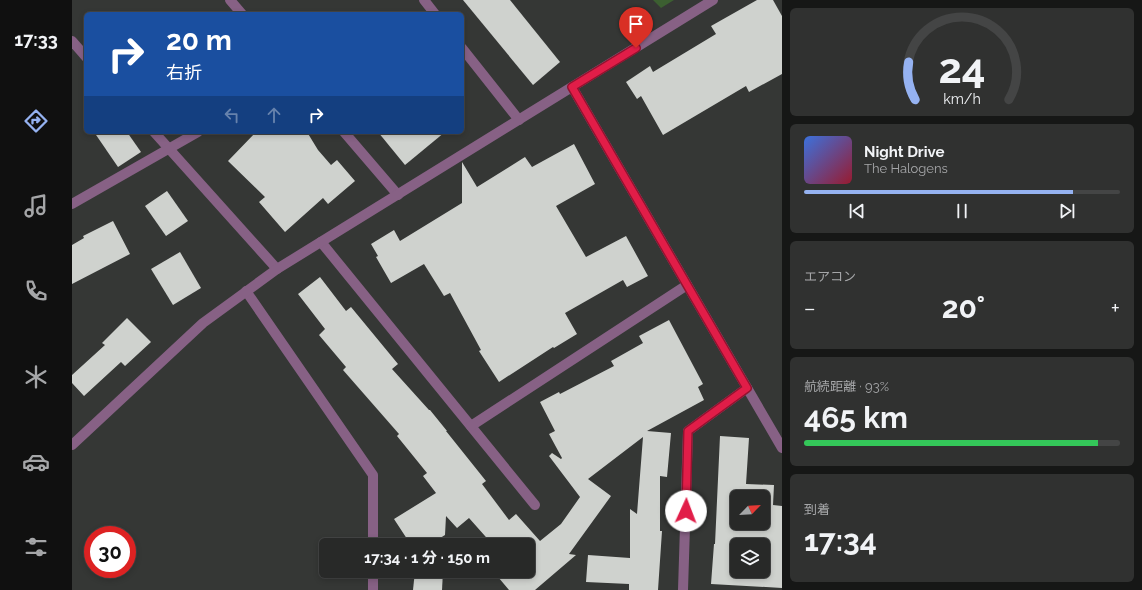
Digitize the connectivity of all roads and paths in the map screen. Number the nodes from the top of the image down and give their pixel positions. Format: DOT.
graph roads {
  1 [pos="230,0"];
  2 [pos="424,0"];
  3 [pos="713,0"];
  4 [pos="240,12"];
  5 [pos="433,12"];
  6 [pos="72,41"];
  7 [pos="464,51"];
  8 [pos="84,54"];
  9 [pos="572,87"];
  10 [pos="519,120"];
  11 [pos="156,134"];
  12 [pos="194,134"];
  13 [pos="346,134"];
  14 [pos="169,148"];
  15 [pos="398,195"];
  16 [pos="72,204"];
  17 [pos="321,242"];
  18 [pos="277,269"];
  19 [pos="687,285"];
  20 [pos="246,291"];
  21 [pos="747,388"];
  22 [pos="471,426"];
  23 [pos="72,445"];
  24 [pos="782,448"];
  25 [pos="535,505"];
  26 [pos="373,538"];
  27 [pos="373,578"];
  28 [pos="373,590"];
  29 [pos="683,590"];
  1 -- 4 [label="street"];
  2 -- 5 [label="street"];
  3 -- 9 [label="street"];
  6 -- 8 [label="street"];
  7 -- 10 [label="street"];
  9 -- 10 [label="street"];
  9 -- 19 [label="street"];
  10 -- 15 [label="street"];
  11 -- 14 [label="street"];
  12 -- 14 [label="street"];
  13 -- 15 [label="street"];
  14 -- 16 [label="street"];
  14 -- 18 [label="street"];
  15 -- 17 [label="street"];
  17 -- 18 [label="street"];
  17 -- 22 [label="street"];
  18 -- 20 [label="street"];
  19 -- 21 [label="street"];
  19 -- 22 [label="street"];
  20 -- 23 [label="street"];
  20 -- 26 [label="street"];
  21 -- 24 [label="street"];
  21 -- 29 [label="street"];
  22 -- 25 [label="street"];
  27 -- 28 [label="street"];
}
